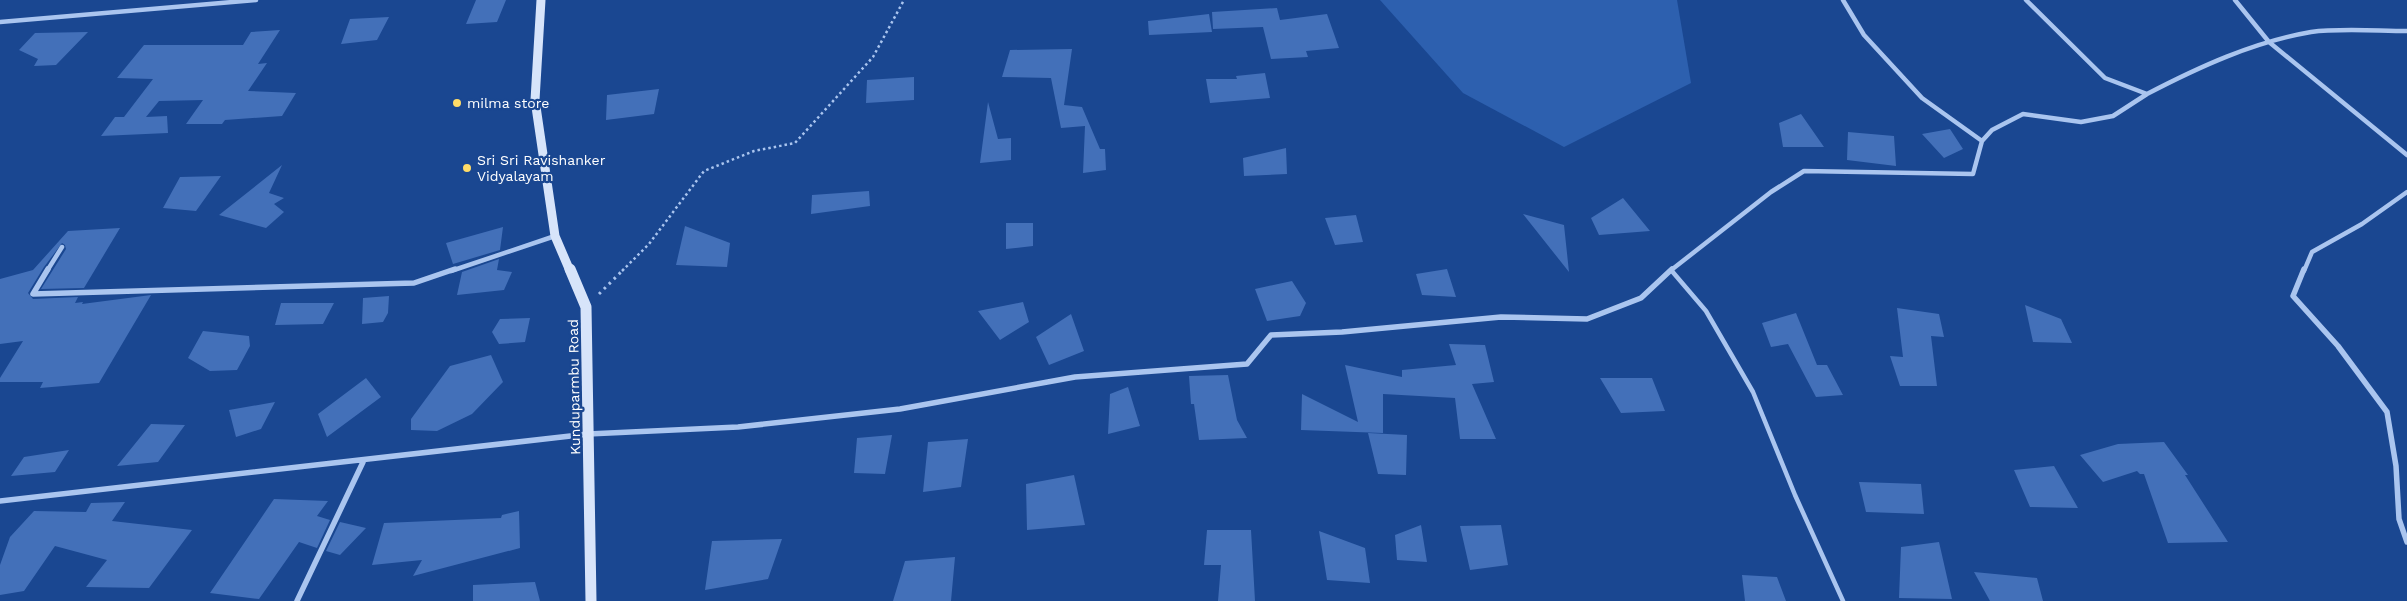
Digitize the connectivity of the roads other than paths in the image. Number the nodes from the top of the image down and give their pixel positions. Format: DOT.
graph roads {
  1 [pos="256,0"];
  2 [pos="541,0"];
  3 [pos="1843,0"];
  4 [pos="2026,0"];
  5 [pos="2235,0"];
  6 [pos="243,1"];
  7 [pos="0,22"];
  8 [pos="2407,32"];
  9 [pos="2269,42"];
  10 [pos="2147,94"];
  11 [pos="1982,141"];
  12 [pos="2407,155"];
  13 [pos="2407,192"];
  14 [pos="555,236"];
  15 [pos="62,247"];
  16 [pos="1671,270"];
  17 [pos="588,434"];
  18 [pos="364,460"];
  19 [pos="0,502"];
  20 [pos="2407,542"];
  21 [pos="297,601"];
  22 [pos="591,601"];
  23 [pos="1843,601"];
  1 -- 6 [label="street"];
  2 -- 14 [label="main road, Kunduparmbu Road"];
  3 -- 11 [label="street"];
  4 -- 10 [label="street"];
  5 -- 9 [label="street"];
  6 -- 7 [label="street"];
  8 -- 9 [label="street"];
  9 -- 10 [label="street"];
  9 -- 12 [label="street"];
  10 -- 11 [label="street"];
  11 -- 16 [label="street"];
  13 -- 20 [label="street"];
  14 -- 15 [label="street"];
  14 -- 17 [label="main road, Kunduparmbu Road"];
  16 -- 17 [label="street"];
  16 -- 23 [label="lane"];
  17 -- 18 [label="street"];
  17 -- 22 [label="main road, Kunduparmbu Road"];
  18 -- 19 [label="street"];
  18 -- 21 [label="street"];
}
